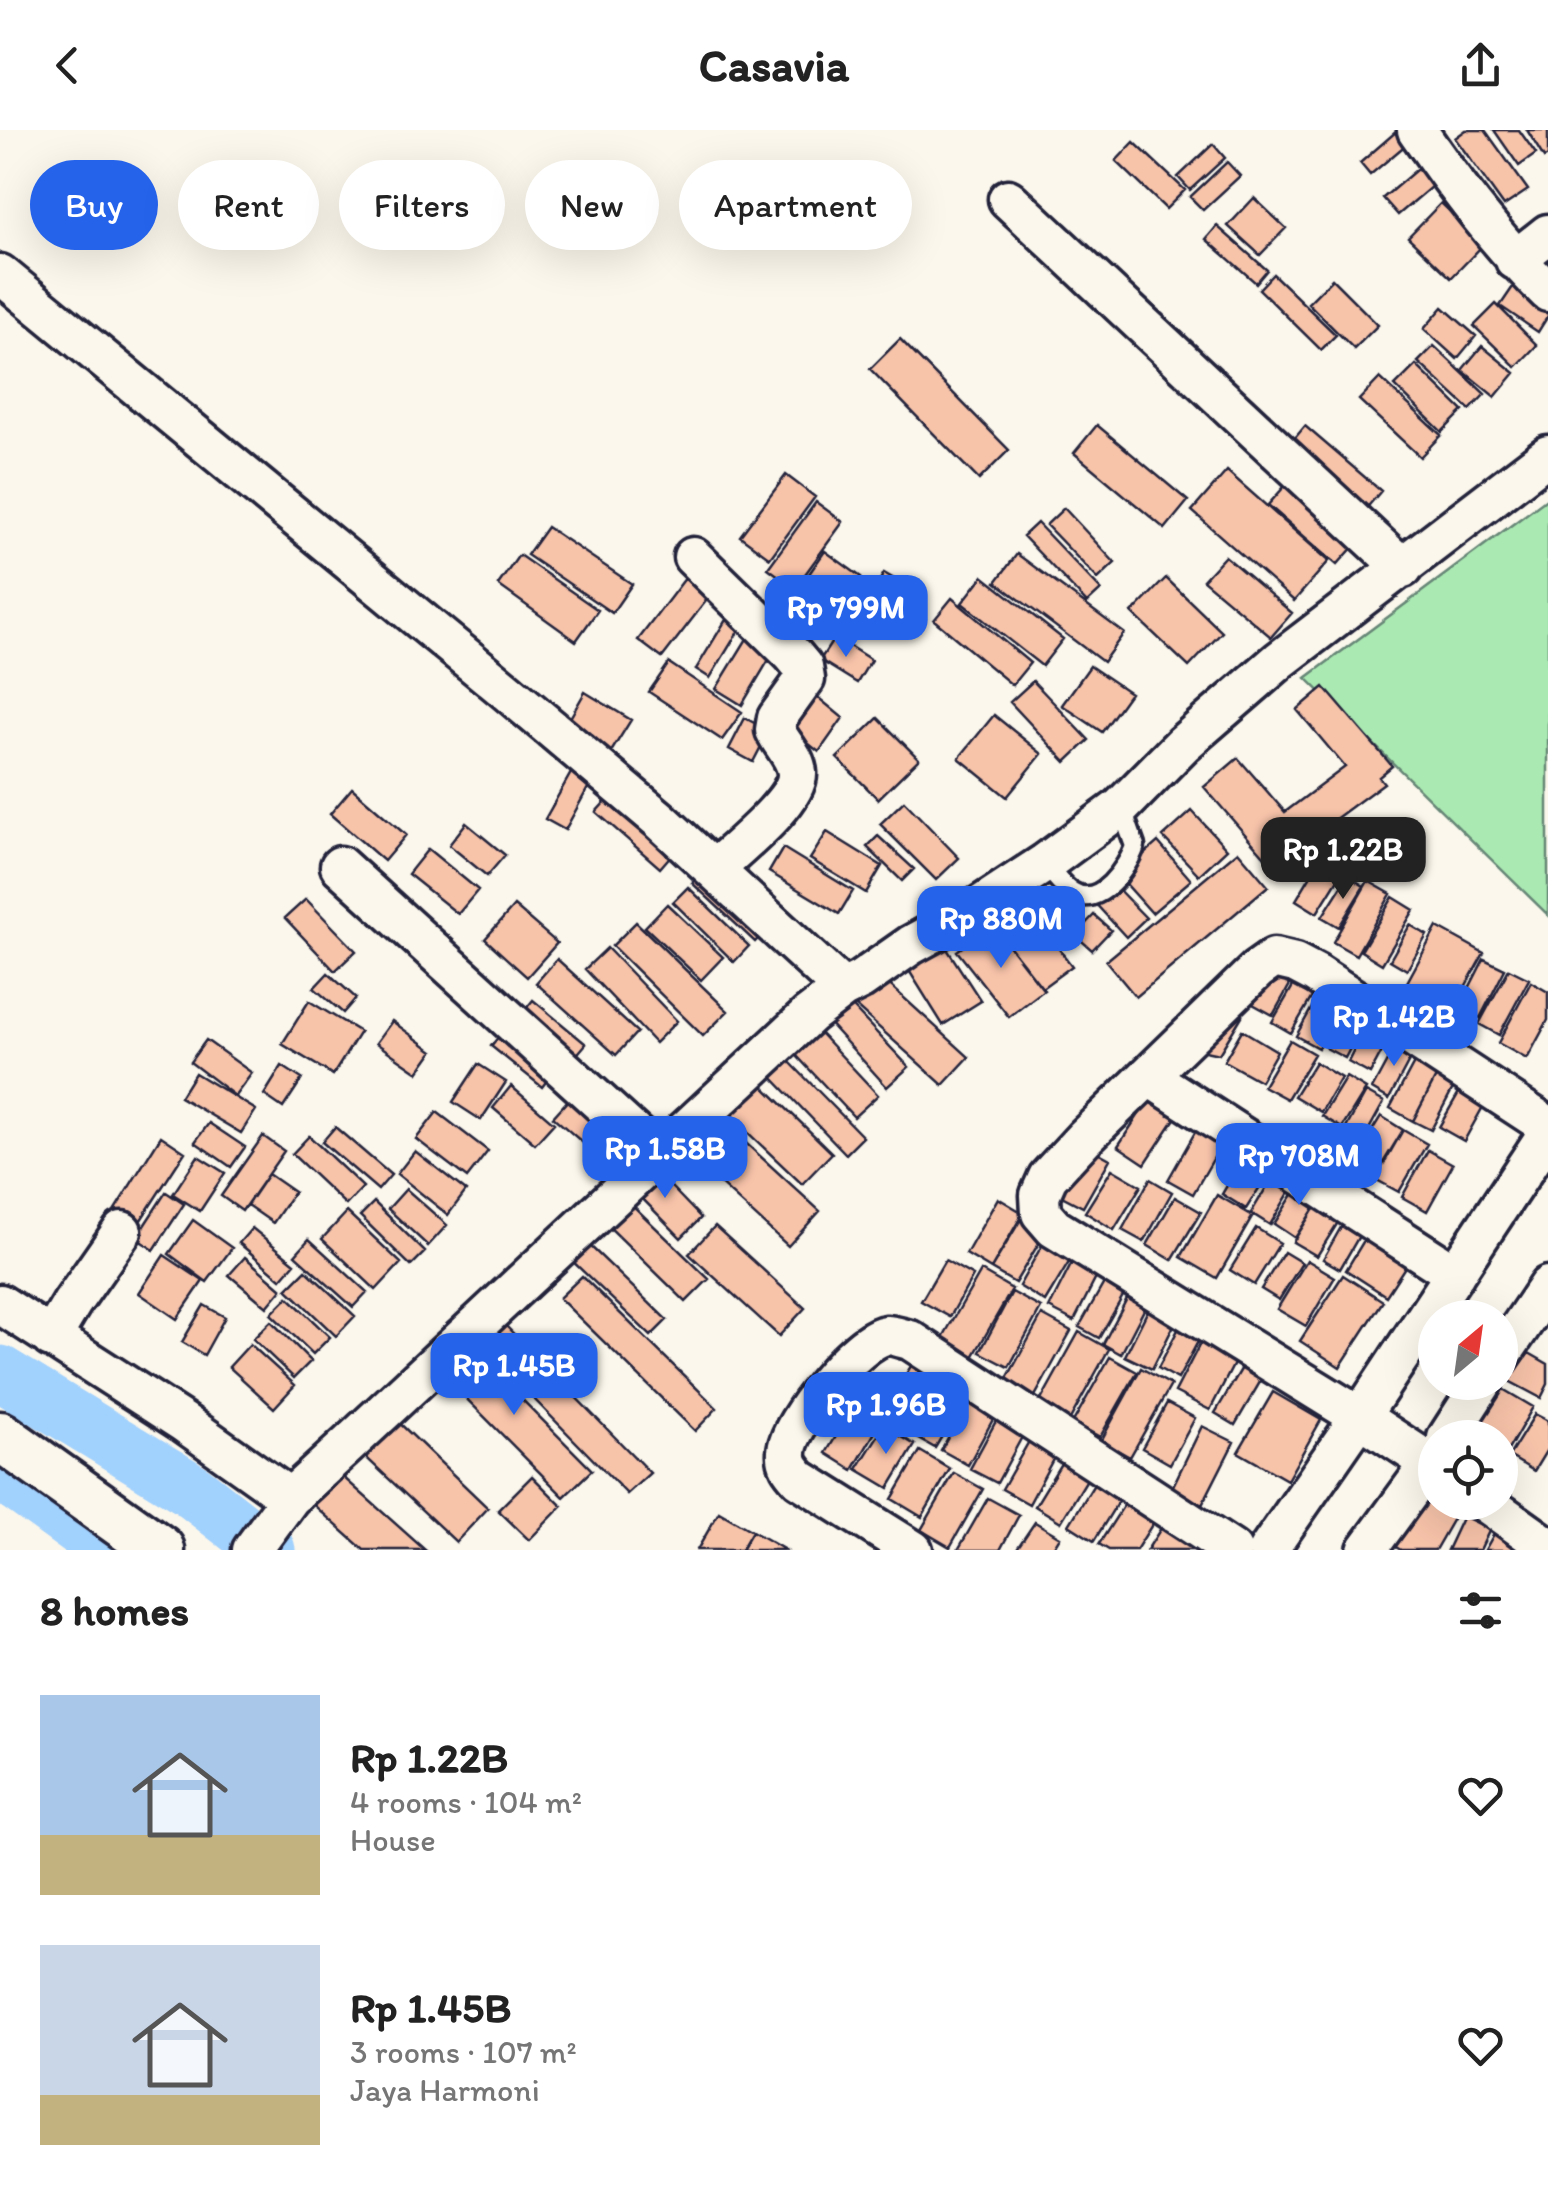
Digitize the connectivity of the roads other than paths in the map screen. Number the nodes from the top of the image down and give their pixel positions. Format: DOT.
graph roads {
  1 [pos="1418,130"];
  2 [pos="1008,199"];
  3 [pos="1548,234"];
  4 [pos="1515,260"];
  5 [pos="0,274"];
  6 [pos="1548,292"];
  7 [pos="1548,455"];
  8 [pos="693,558"];
  9 [pos="1402,568"];
  10 [pos="1121,807"];
  11 [pos="1045,863"];
  12 [pos="340,866"];
  13 [pos="715,869"];
  14 [pos="842,989"];
  15 [pos="1148,1076"];
  16 [pos="1548,1130"];
  17 [pos="658,1155"];
  18 [pos="122,1232"];
  19 [pos="1454,1274"];
  20 [pos="1548,1286"];
  21 [pos="0,1304"];
  22 [pos="60,1322"];
  23 [pos="1535,1333"];
  24 [pos="1360,1417"];
  25 [pos="0,1436"];
  26 [pos="1418,1446"];
  27 [pos="1418,1482"];
  28 [pos="282,1508"];
  29 [pos="1511,1520"];
  30 [pos="1548,1547"];
  31 [pos="160,1550"];
  32 [pos="252,1550"];
  33 [pos="913,1550"];
  34 [pos="1232,1550"];
  35 [pos="1268,1550"];
  36 [pos="1367,1550"];
  1 -- 4 [label="street"];
  2 -- 9 [label="street"];
  3 -- 4 [label="street"];
  4 -- 6 [label="street"];
  5 -- 13 [label="street"];
  7 -- 9 [label="street"];
  8 -- 13 [label="street"];
  9 -- 10 [label="street"];
  10 -- 11 [label="street"];
  10 -- 11 [label="lane"];
  11 -- 14 [label="street"];
  12 -- 17 [label="street"];
  13 -- 14 [label="street"];
  14 -- 17 [label="street"];
  15 -- 16 [label="street"];
  15 -- 19 [label="street"];
  15 -- 24 [label="street"];
  16 -- 19 [label="street"];
  17 -- 28 [label="street"];
  18 -- 22 [label="street"];
  19 -- 24 [label="street"];
  20 -- 23 [label="street"];
  21 -- 22 [label="street"];
  22 -- 28 [label="street"];
  24 -- 26 [label="street"];
  24 -- 35 [label="street"];
  25 -- 31 [label="street"];
  27 -- 36 [label="street"];
  28 -- 32 [label="street"];
  29 -- 30 [label="street"];
  33 -- 34 [label="street"];
}
